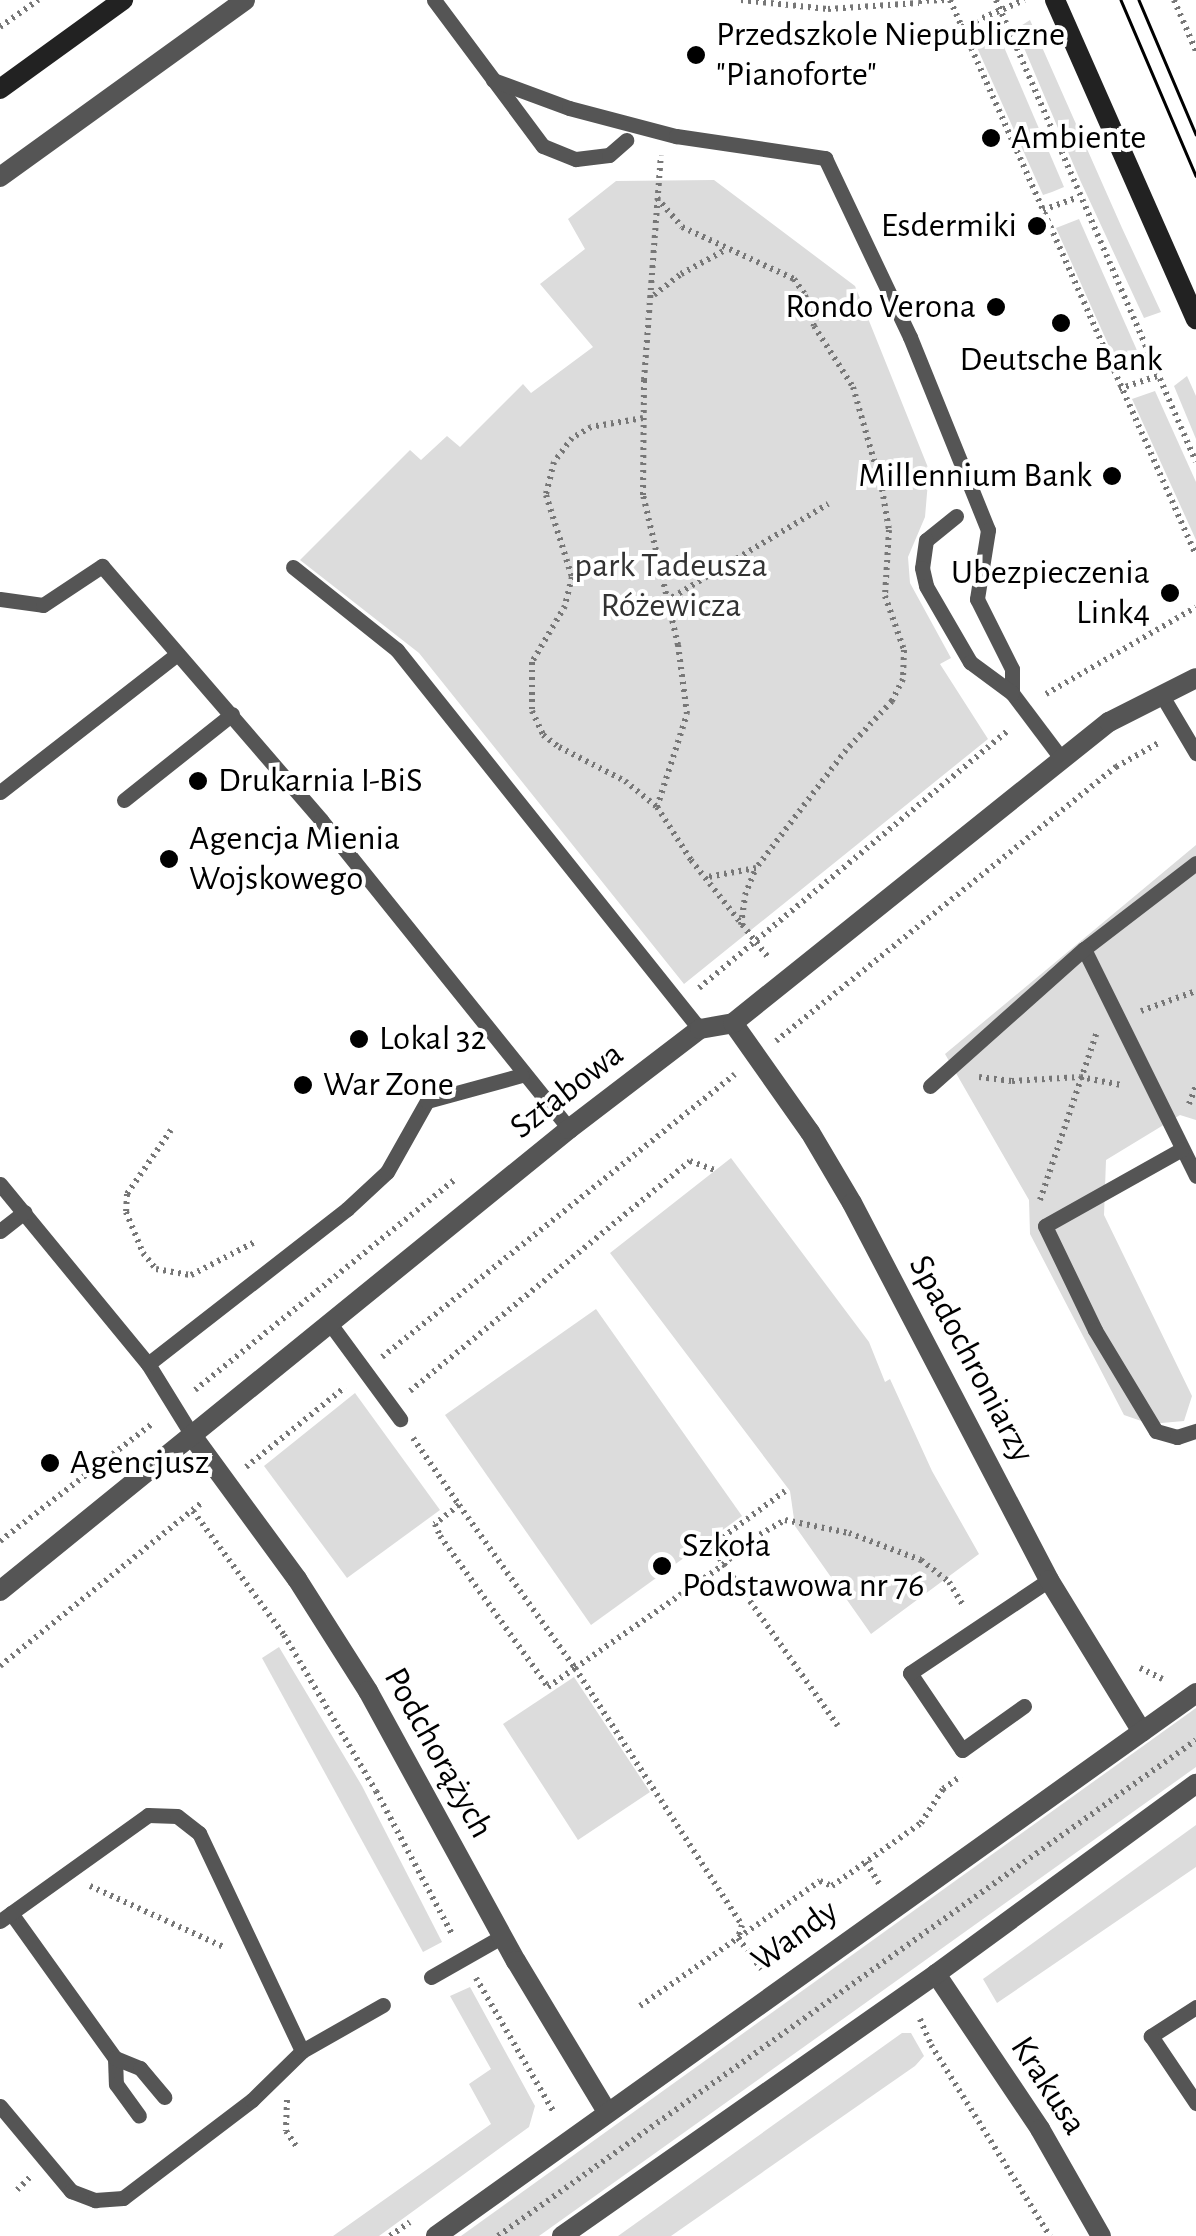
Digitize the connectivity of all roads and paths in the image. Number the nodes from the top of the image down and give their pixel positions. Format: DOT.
graph roads {
  1 [pos="38,0"];
  2 [pos="124,0"];
  3 [pos="245,0"];
  4 [pos="434,0"];
  5 [pos="741,0"];
  6 [pos="948,0"];
  7 [pos="996,0"];
  8 [pos="1024,0"];
  9 [pos="1055,0"];
  10 [pos="1174,0"];
  11 [pos="919,1"];
  12 [pos="1001,12"];
  13 [pos="0,27"];
  14 [pos="962,27"];
  15 [pos="1196,51"];
  16 [pos="493,80"];
  17 [pos="0,89"];
  18 [pos="626,140"];
  19 [pos="0,177"];
  20 [pos="1078,197"];
  21 [pos="1043,210"];
  22 [pos="727,249"];
  23 [pos="653,296"];
  24 [pos="1196,319"];
  25 [pos="1157,376"];
  26 [pos="1119,388"];
  27 [pos="642,418"];
  28 [pos="1196,462"];
  29 [pos="828,504"];
  30 [pos="956,516"];
  31 [pos="1196,554"];
  32 [pos="293,567"];
  33 [pos="0,599"];
  34 [pos="666,601"];
  35 [pos="1196,607"];
  36 [pos="177,654"];
  37 [pos="1196,678"];
  38 [pos="1012,693"];
  39 [pos="1161,694"];
  40 [pos="1041,698"];
  41 [pos="232,714"];
  42 [pos="1015,725"];
  43 [pos="1182,730"];
  44 [pos="1196,753"];
  45 [pos="1060,758"];
  46 [pos="0,792"];
  47 [pos="124,800"];
  48 [pos="657,807"];
  49 [pos="1196,863"];
  50 [pos="756,868"];
  51 [pos="708,877"];
  52 [pos="741,926"];
  53 [pos="754,941"];
  54 [pos="1084,949"];
  55 [pos="768,957"];
  56 [pos="1196,991"];
  57 [pos="1108,1001"];
  58 [pos="1141,1011"];
  59 [pos="733,1023"];
  60 [pos="700,1029"];
  61 [pos="783,1036"];
  62 [pos="738,1072"];
  63 [pos="948,1073"];
  64 [pos="522,1074"];
  65 [pos="1080,1078"];
  66 [pos="930,1086"];
  67 [pos="1158,1093"];
  68 [pos="569,1129"];
  69 [pos="171,1130"];
  70 [pos="1182,1149"];
  71 [pos="714,1170"];
  72 [pos="1196,1176"];
  73 [pos="0,1184"];
  74 [pos="24,1212"];
  75 [pos="1046,1226"];
  76 [pos="0,1231"];
  77 [pos="260,1240"];
  78 [pos="331,1325"];
  79 [pos="148,1364"];
  80 [pos="366,1370"];
  81 [pos="396,1412"];
  82 [pos="1196,1432"];
  83 [pos="193,1438"];
  84 [pos="242,1471"];
  85 [pos="785,1491"];
  86 [pos="204,1501"];
  87 [pos="459,1505"];
  88 [pos="193,1511"];
  89 [pos="12,1531"];
  90 [pos="0,1541"];
  91 [pos="723,1564"];
  92 [pos="1049,1580"];
  93 [pos="0,1592"];
  94 [pos="976,1627"];
  95 [pos="0,1666"];
  96 [pos="575,1668"];
  97 [pos="1196,1694"];
  98 [pos="1024,1706"];
  99 [pos="838,1726"];
  100 [pos="1142,1732"];
  101 [pos="1196,1740"];
  102 [pos="973,1742"];
  103 [pos="1196,1784"];
  104 [pos="55,1880"];
  105 [pos="6,1917"];
  106 [pos="503,1936"];
  107 [pos="738,1938"];
  108 [pos="885,1945"];
  109 [pos="890,1954"];
  110 [pos="465,1958"];
  111 [pos="262,1964"];
  112 [pos="896,1966"];
  113 [pos="936,1974"];
  114 [pos="432,1977"];
  115 [pos="383,2005"];
  116 [pos="640,2006"];
  117 [pos="1196,2007"];
  118 [pos="921,2011"];
  119 [pos="302,2051"];
  120 [pos="115,2058"];
  121 [pos="288,2068"];
  122 [pos="164,2097"];
  123 [pos="1196,2103"];
  124 [pos="0,2106"];
  125 [pos="553,2111"];
  126 [pos="607,2112"];
  127 [pos="139,2116"];
  128 [pos="296,2146"];
  129 [pos="436,2236"];
  130 [pos="498,2236"];
  131 [pos="562,2236"];
  132 [pos="1050,2236"];
  133 [pos="1100,2236"];
  1 -- 13 [label="path"];
  2 -- 17 [label="main road"];
  3 -- 19 [label="street"];
  4 -- 16 [label="lane"];
  5 -- 11 [label="path"];
  6 -- 11 [label="path"];
  6 -- 14 [label="path"];
  7 -- 12 [label="path"];
  8 -- 12 [label="path"];
  9 -- 24 [label="main road"];
  10 -- 15 [label="path"];
  12 -- 14 [label="path"];
  12 -- 20 [label="path"];
  14 -- 21 [label="path"];
  16 -- 18 [label="lane"];
  16 -- 38 [label="lane"];
  20 -- 21 [label="path"];
  20 -- 25 [label="path"];
  21 -- 26 [label="path"];
  22 -- 23 [label="path"];
  22 -- 23 [label="path"];
  22 -- 50 [label="path"];
  23 -- 27 [label="path"];
  25 -- 26 [label="path"];
  25 -- 28 [label="path"];
  26 -- 31 [label="path"];
  27 -- 34 [label="path"];
  27 -- 48 [label="path"];
  29 -- 34 [label="path"];
  30 -- 38 [label="lane"];
  32 -- 60 [label="lane"];
  33 -- 36 [label="lane"];
  34 -- 48 [label="path"];
  35 -- 40 [label="path"];
  36 -- 41 [label="lane"];
  36 -- 46 [label="lane"];
  37 -- 39 [label="street, Sztabowa"];
  38 -- 45 [label="lane"];
  39 -- 43 [label="lane"];
  39 -- 45 [label="street, Sztabowa"];
  41 -- 47 [label="lane"];
  41 -- 64 [label="lane"];
  42 -- 53 [label="path"];
  43 -- 44 [label="lane"];
  43 -- 61 [label="path"];
  45 -- 59 [label="street, Sztabowa"];
  48 -- 51 [label="path"];
  49 -- 54 [label="lane"];
  50 -- 51 [label="path"];
  50 -- 52 [label="path"];
  51 -- 52 [label="path"];
  52 -- 53 [label="path"];
  53 -- 55 [label="path"];
  54 -- 57 [label="lane"];
  54 -- 63 [label="lane"];
  56 -- 58 [label="path"];
  57 -- 65 [label="path"];
  57 -- 67 [label="lane"];
  59 -- 60 [label="street, Sztabowa"];
  59 -- 92 [label="street, Spadochroniarzy"];
  60 -- 68 [label="street, Sztabowa"];
  62 -- 80 [label="path"];
  63 -- 65 [label="path"];
  63 -- 66 [label="lane"];
  64 -- 68 [label="lane"];
  64 -- 79 [label="lane"];
  65 -- 67 [label="path"];
  65 -- 75 [label="path"];
  67 -- 70 [label="lane"];
  68 -- 78 [label="street, Sztabowa"];
  69 -- 77 [label="path"];
  70 -- 72 [label="lane"];
  70 -- 75 [label="lane"];
  71 -- 81 [label="path"];
  73 -- 74 [label="lane"];
  74 -- 76 [label="lane"];
  74 -- 79 [label="lane"];
  75 -- 82 [label="lane"];
  78 -- 80 [label="lane"];
  78 -- 83 [label="street, Sztabowa"];
  79 -- 83 [label="lane"];
  80 -- 81 [label="lane"];
  80 -- 84 [label="path"];
  81 -- 87 [label="path"];
  83 -- 93 [label="street, Sztabowa"];
  83 -- 106 [label="street, Podchorążych"];
  85 -- 91 [label="path"];
  86 -- 88 [label="path"];
  87 -- 96 [label="path"];
  87 -- 96 [label="path"];
  88 -- 95 [label="path"];
  88 -- 110 [label="path"];
  89 -- 90 [label="path"];
  91 -- 94 [label="path"];
  91 -- 96 [label="path"];
  91 -- 99 [label="path"];
  92 -- 94 [label="lane"];
  92 -- 100 [label="street, Spadochroniarzy"];
  94 -- 102 [label="lane"];
  96 -- 107 [label="path"];
  97 -- 100 [label="street, Wandy"];
  98 -- 102 [label="lane"];
  100 -- 126 [label="street, Wandy"];
  101 -- 109 [label="path"];
  102 -- 107 [label="path"];
  103 -- 113 [label="street"];
  104 -- 105 [label="lane"];
  104 -- 111 [label="path"];
  104 -- 111 [label="lane"];
  105 -- 120 [label="lane"];
  106 -- 110 [label="lane"];
  106 -- 126 [label="street, Podchorążych"];
  107 -- 116 [label="path"];
  108 -- 109 [label="path"];
  109 -- 112 [label="path"];
  109 -- 130 [label="path"];
  110 -- 114 [label="lane"];
  110 -- 125 [label="path"];
  111 -- 119 [label="lane"];
  113 -- 131 [label="street"];
  113 -- 133 [label="street, Krakusa"];
  115 -- 119 [label="lane"];
  117 -- 123 [label="lane"];
  118 -- 132 [label="path"];
  119 -- 121 [label="lane"];
  120 -- 122 [label="lane"];
  120 -- 127 [label="lane"];
  121 -- 124 [label="lane"];
  121 -- 128 [label="path"];
  126 -- 129 [label="street, Wandy"];
}
